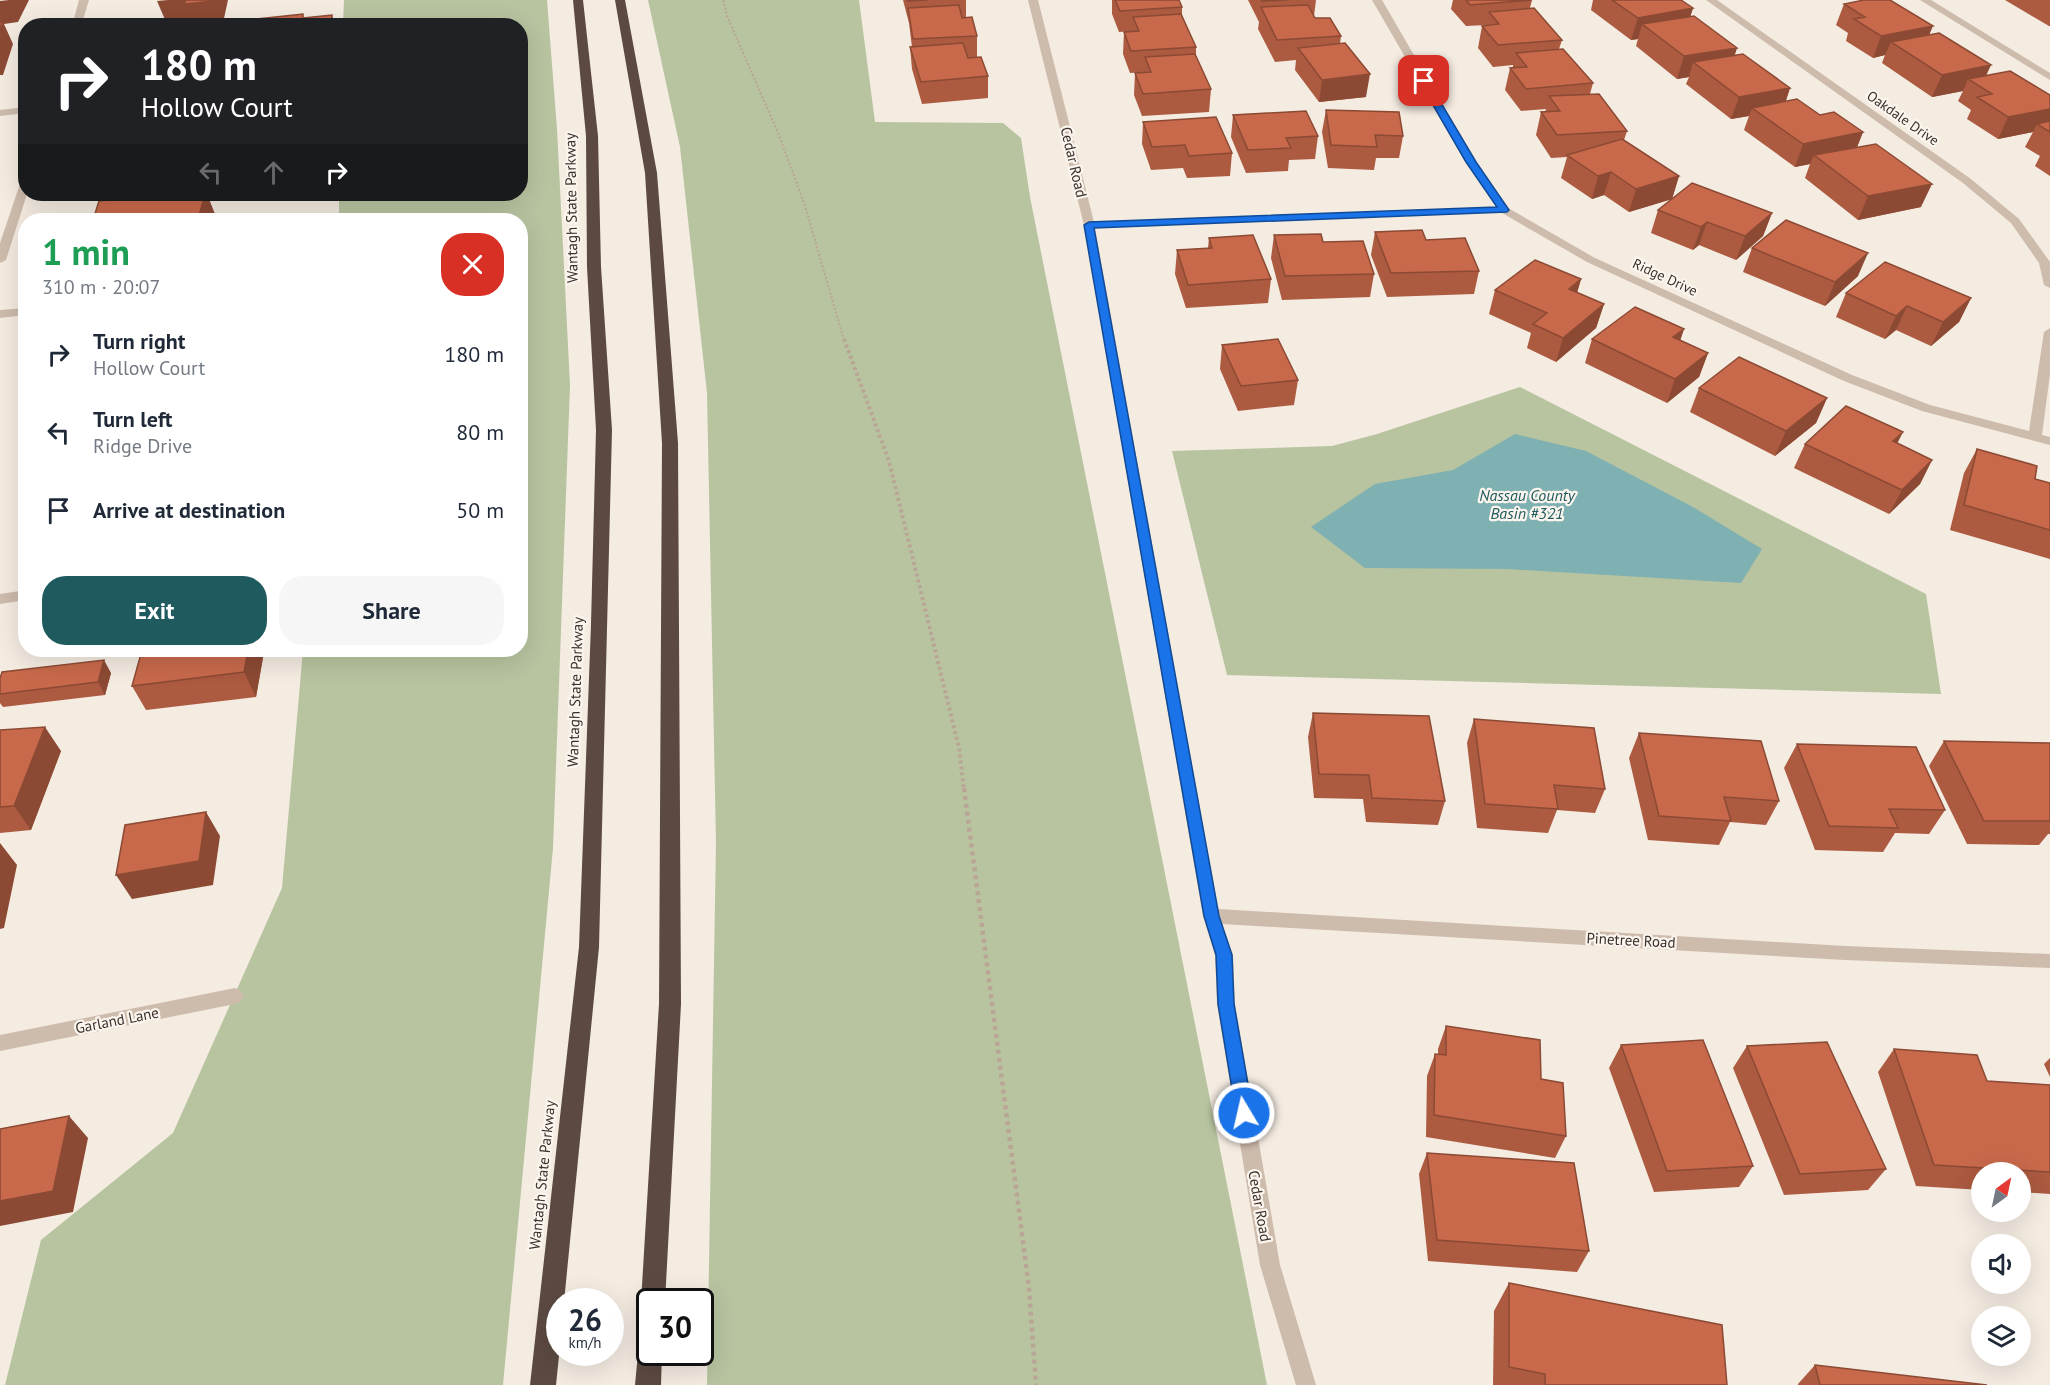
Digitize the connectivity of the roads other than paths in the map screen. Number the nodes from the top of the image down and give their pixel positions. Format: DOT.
graph roads {
  1 [pos="84,0"];
  2 [pos="578,0"];
  3 [pos="620,0"];
  4 [pos="1033,0"];
  5 [pos="1377,0"];
  6 [pos="1711,0"];
  7 [pos="1925,0"];
  8 [pos="78,18"];
  9 [pos="2050,77"];
  10 [pos="18,111"];
  11 [pos="0,113"];
  12 [pos="19,201"];
  13 [pos="1504,210"];
  14 [pos="1089,225"];
  15 [pos="0,260"];
  16 [pos="2050,285"];
  17 [pos="18,312"];
  18 [pos="0,314"];
  19 [pos="2050,332"];
  20 [pos="2035,436"];
  21 [pos="2050,441"];
  22 [pos="18,596"];
  23 [pos="0,599"];
  24 [pos="1211,916"];
  25 [pos="2050,961"];
  26 [pos="235,996"];
  27 [pos="0,1043"];
  28 [pos="654,1288"];
  29 [pos="649,1366"];
  30 [pos="543,1385"];
  31 [pos="648,1385"];
  32 [pos="1306,1385"];
  1 -- 8 [label="street"];
  2 -- 30 [label="highway, Wantagh State Parkway"];
  3 -- 28 [label="highway"];
  4 -- 14 [label="street, Cedar Road"];
  5 -- 13 [label="street, Ridge Drive"];
  6 -- 16 [label="street, Oakdale Drive"];
  7 -- 9 [label="street"];
  10 -- 11 [label="street"];
  12 -- 15 [label="street"];
  13 -- 14 [label="street"];
  13 -- 20 [label="street, Ridge Drive"];
  14 -- 24 [label="street, Cedar Road"];
  17 -- 18 [label="street"];
  19 -- 20 [label="street"];
  20 -- 21 [label="street, Ridge Drive"];
  22 -- 23 [label="street"];
  24 -- 25 [label="street, Pinetree Road"];
  24 -- 32 [label="street, Cedar Road"];
  26 -- 27 [label="street, Garland Lane"];
  29 -- 31 [label="highway"];
}
